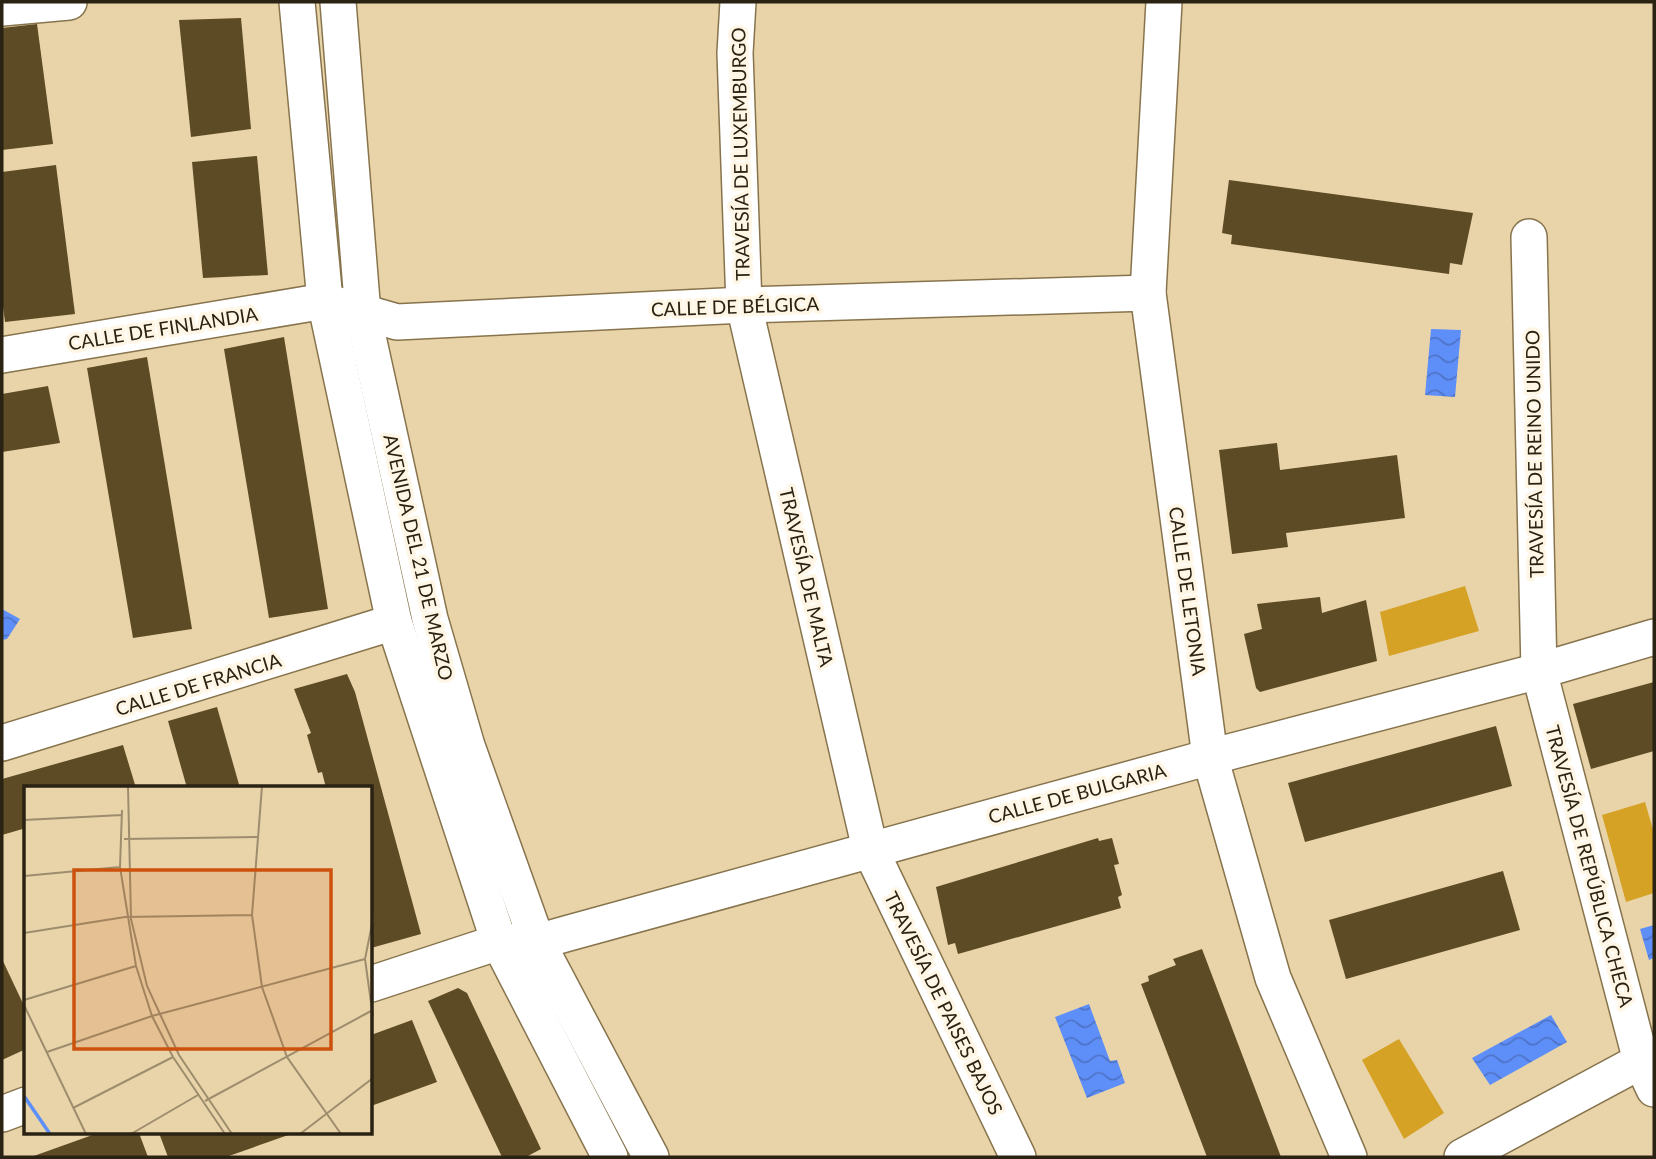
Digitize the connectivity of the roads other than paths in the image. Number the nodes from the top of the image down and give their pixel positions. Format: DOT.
graph roads {
  1 [pos="69,2"];
  2 [pos="298,2"];
  3 [pos="338,2"];
  4 [pos="738,2"];
  5 [pos="1164,2"];
  6 [pos="2,8"];
  7 [pos="1529,237"];
  8 [pos="1148,293"];
  9 [pos="325,301"];
  10 [pos="744,305"];
  11 [pos="363,314"];
  12 [pos="2,355"];
  13 [pos="394,622"];
  14 [pos="1654,637"];
  15 [pos="1539,671"];
  16 [pos="2,743"];
  17 [pos="1210,757"];
  18 [pos="870,849"];
  19 [pos="499,942"];
  20 [pos="537,942"];
  21 [pos="373,983"];
  22 [pos="1650,1068"];
  23 [pos="24,1106"];
  24 [pos="2,1114"];
  25 [pos="610,1157"];
  26 [pos="651,1157"];
  27 [pos="1018,1157"];
  28 [pos="1349,1157"];
  29 [pos="1462,1157"];
  1 -- 6 [label="street"];
  2 -- 9 [label="street, AVENIDA DEL 21 DE MARZO"];
  3 -- 11 [label="street, AVENIDA DEL 21 DE MARZO"];
  4 -- 10 [label="street, TRAVESÍA DE LUXEMBURGO"];
  5 -- 8 [label="street, CALLE DE LETONIA"];
  7 -- 15 [label="street, TRAVESÍA DE REINO UNIDO"];
  8 -- 10 [label="street, CALLE DE BÉLGICA"];
  8 -- 17 [label="street, CALLE DE LETONIA"];
  9 -- 11 [label="street, CALLE DE BÉLGICA"];
  9 -- 12 [label="street, CALLE DE FINLANDIA"];
  9 -- 13 [label="street, AVENIDA DEL 21 DE MARZO"];
  10 -- 11 [label="street, CALLE DE BÉLGICA"];
  10 -- 18 [label="street, TRAVESÍA DE MALTA"];
  11 -- 20 [label="street, AVENIDA DEL 21 DE MARZO"];
  13 -- 16 [label="street, CALLE DE FRANCIA"];
  13 -- 19 [label="street, AVENIDA DEL 21 DE MARZO"];
  14 -- 15 [label="street, CALLE DE BULGARIA"];
  15 -- 17 [label="street, CALLE DE BULGARIA"];
  15 -- 22 [label="street, TRAVESÍA DE REPÚBLICA CHECA"];
  17 -- 18 [label="street, CALLE DE BULGARIA"];
  17 -- 28 [label="street, CALLE DE LETONIA"];
  18 -- 20 [label="street, CALLE DE BULGARIA"];
  18 -- 27 [label="street, TRAVESÍA DE PAISES BAJOS"];
  19 -- 20 [label="street, CALLE DE BULGARIA"];
  19 -- 21 [label="street, CALLE DE BULGARIA"];
  19 -- 25 [label="street, AVENIDA DEL 21 DE MARZO"];
  20 -- 26 [label="street, AVENIDA DEL 21 DE MARZO"];
  22 -- 29 [label="street"];
  23 -- 24 [label="street"];
}
